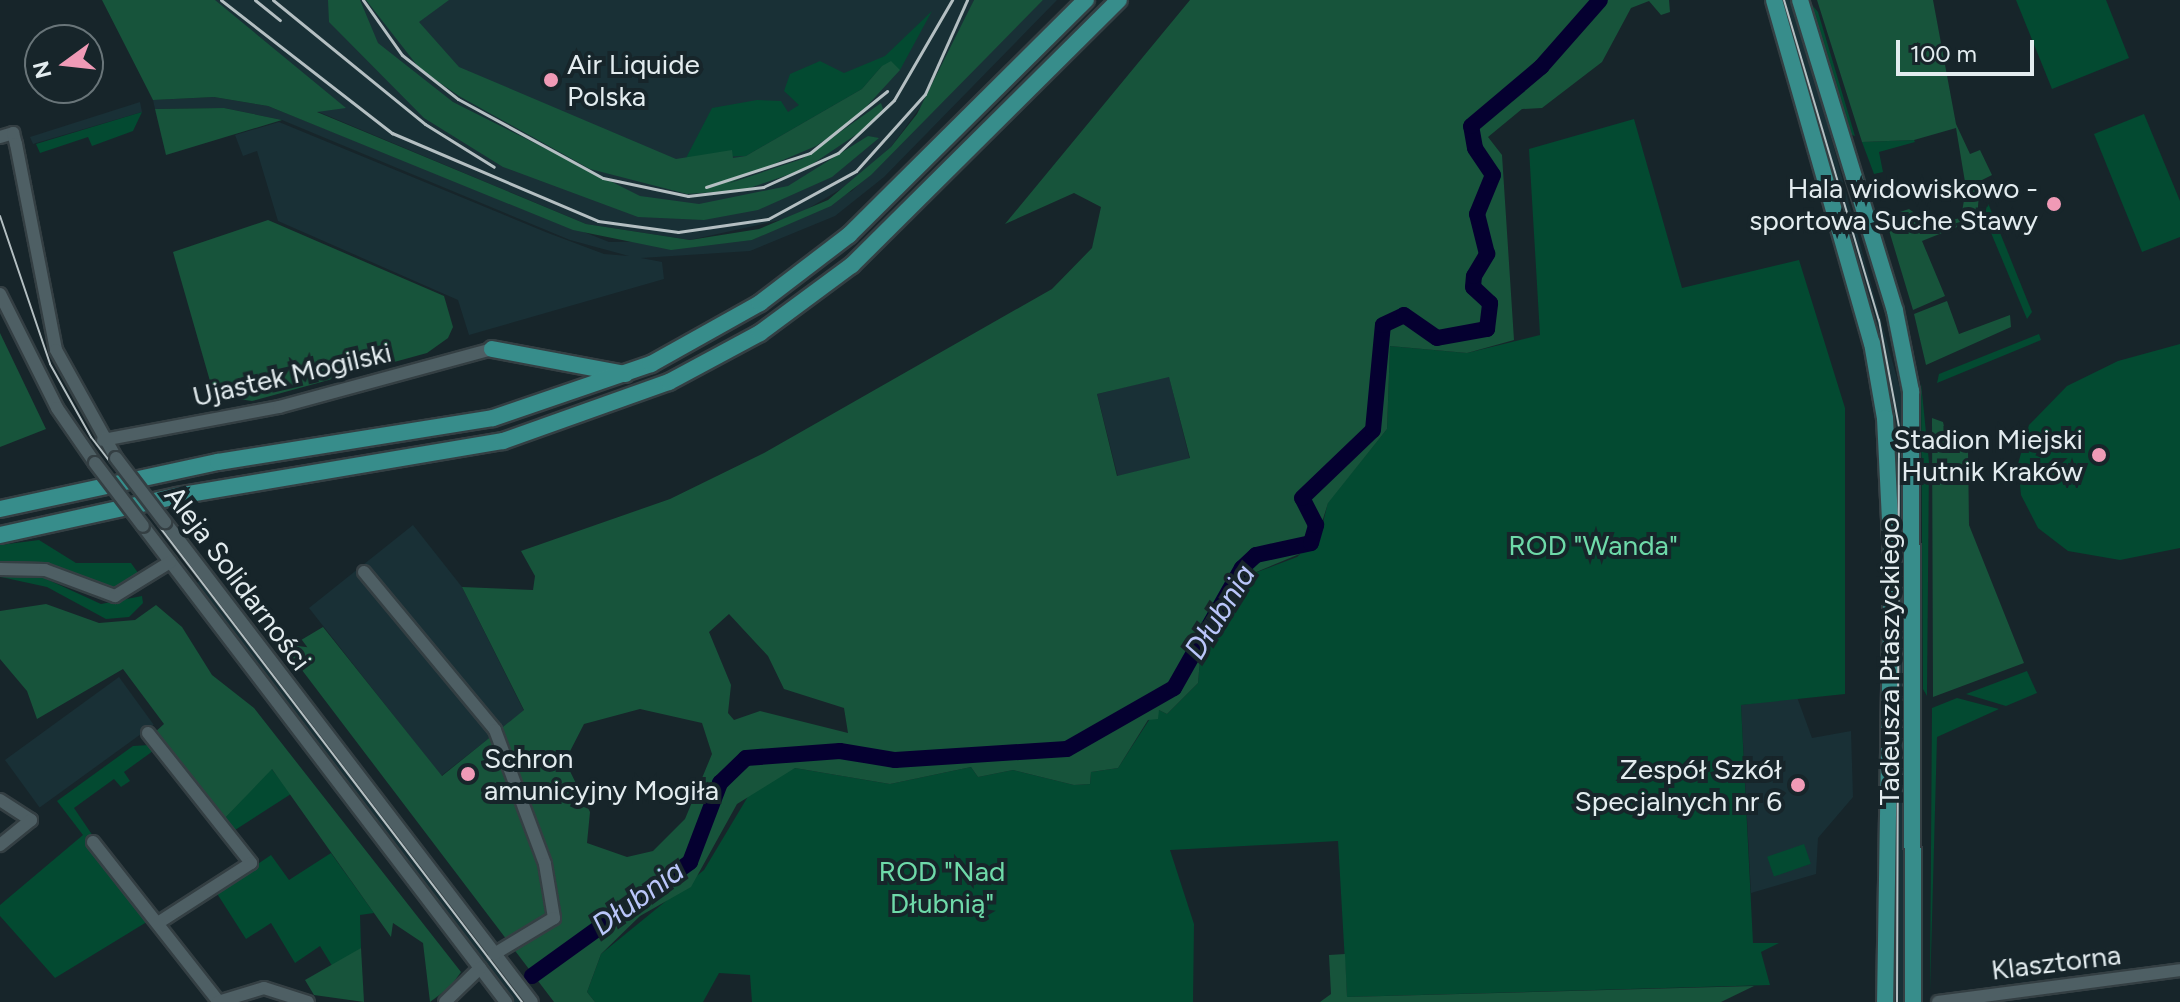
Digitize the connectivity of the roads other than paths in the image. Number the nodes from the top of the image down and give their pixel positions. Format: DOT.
graph roads {
  1 [pos="1086,0"];
  2 [pos="1119,0"];
  3 [pos="1774,0"];
  4 [pos="1800,0"];
  5 [pos="1841,133"];
  6 [pos="6,135"];
  7 [pos="1812,137"];
  8 [pos="0,294"];
  9 [pos="492,349"];
  10 [pos="628,374"];
  11 [pos="1885,418"];
  12 [pos="103,440"];
  13 [pos="1915,441"];
  14 [pos="0,509"];
  15 [pos="0,535"];
  16 [pos="170,562"];
  17 [pos="0,569"];
  18 [pos="364,572"];
  19 [pos="148,733"];
  20 [pos="0,800"];
  21 [pos="93,842"];
  22 [pos="0,845"];
  23 [pos="158,923"];
  24 [pos="494,954"];
  25 [pos="480,968"];
  26 [pos="2180,970"];
  27 [pos="218,1002"];
  28 [pos="308,1002"];
  29 [pos="445,1002"];
  30 [pos="506,1002"];
  31 [pos="532,1002"];
  32 [pos="1885,1002"];
  33 [pos="1913,1002"];
  34 [pos="1938,1002"];
  1 -- 10 [label="main road"];
  2 -- 15 [label="main road"];
  3 -- 7 [label="main road, Tadeusza Ptaszyckiego"];
  4 -- 5 [label="main road, Tadeusza Ptaszyckiego"];
  5 -- 7 [label="main road"];
  5 -- 13 [label="main road, Tadeusza Ptaszyckiego"];
  6 -- 12 [label="street, Aleja Solidarności"];
  7 -- 11 [label="main road, Tadeusza Ptaszyckiego"];
  8 -- 16 [label="street, Aleja Solidarności, bridge"];
  9 -- 10 [label="main road"];
  9 -- 12 [label="street, Ujastek Mogilski"];
  10 -- 14 [label="main road"];
  11 -- 13 [label="main road"];
  11 -- 32 [label="main road, Tadeusza Ptaszyckiego"];
  12 -- 24 [label="street, Aleja Solidarności, bridge"];
  13 -- 33 [label="main road, Tadeusza Ptaszyckiego"];
  16 -- 17 [label="street"];
  16 -- 25 [label="street, Aleja Solidarności"];
  18 -- 24 [label="street"];
  19 -- 23 [label="street"];
  20 -- 22 [label="street"];
  21 -- 23 [label="street"];
  23 -- 27 [label="street"];
  24 -- 31 [label="street, Aleja Solidarności"];
  25 -- 29 [label="street"];
  25 -- 30 [label="street, Aleja Solidarności"];
  26 -- 34 [label="street, Klasztorna"];
  27 -- 28 [label="street"];
}
